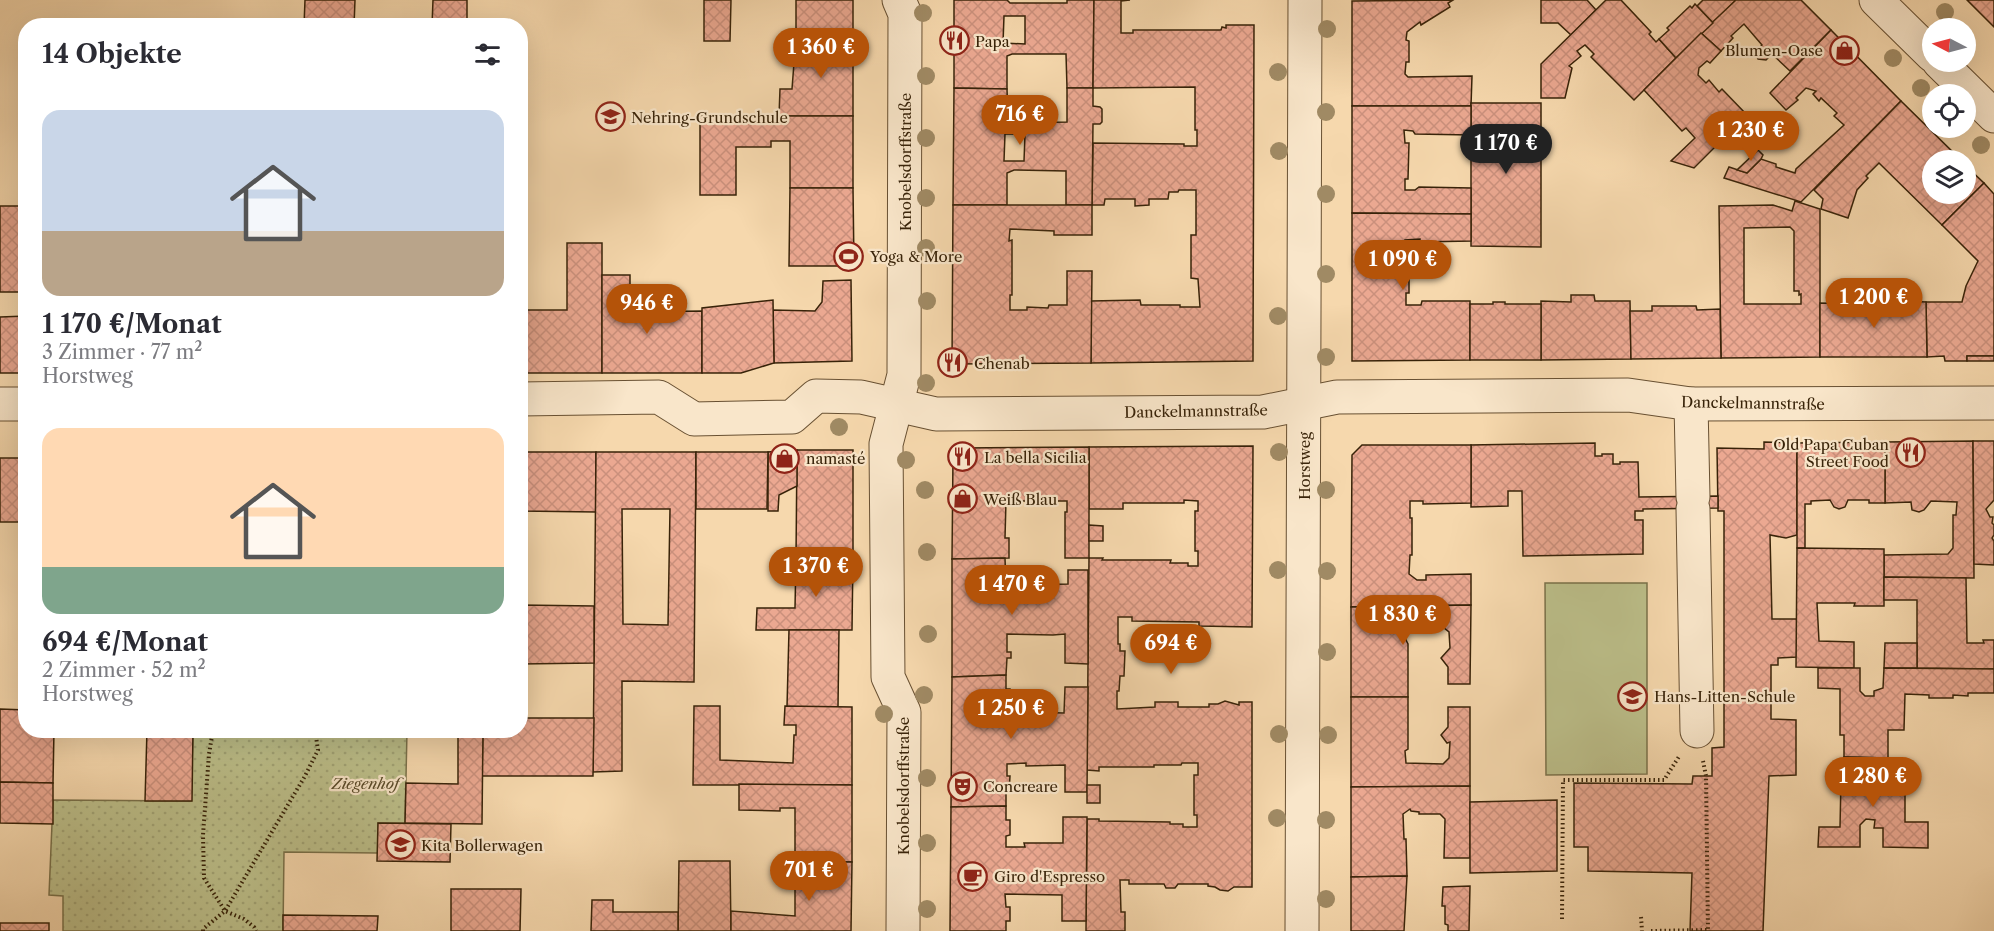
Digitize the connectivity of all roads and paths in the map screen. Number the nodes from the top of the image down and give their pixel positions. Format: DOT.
graph roads {
  1 [pos="899,0"];
  2 [pos="1305,0"];
  3 [pos="1876,0"];
  4 [pos="1922,45"];
  5 [pos="1949,72"];
  6 [pos="1994,116"];
  7 [pos="528,399"];
  8 [pos="1305,403"];
  9 [pos="1994,403"];
  10 [pos="0,404"];
  11 [pos="18,404"];
  12 [pos="1691,404"];
  13 [pos="895,406"];
  14 [pos="1696,731"];
  15 [pos="212,738"];
  16 [pos="316,738"];
  17 [pos="1706,776"];
  18 [pos="225,911"];
  19 [pos="1641,917"];
  20 [pos="1562,919"];
  21 [pos="1708,930"];
  22 [pos="203,931"];
  23 [pos="256,931"];
  24 [pos="903,931"];
  25 [pos="1302,931"];
  26 [pos="1642,931"];
  27 [pos="1651,931"];
  1 -- 13 [label="street, Knobelsdorffstraße"];
  2 -- 8 [label="street, Horstweg"];
  3 -- 4 [label="street"];
  5 -- 6 [label="street"];
  7 -- 13 [label="street, Danckelmannstraße"];
  8 -- 12 [label="street, Danckelmannstraße"];
  8 -- 13 [label="street, Danckelmannstraße"];
  8 -- 25 [label="street, Horstweg"];
  9 -- 12 [label="street, Danckelmannstraße"];
  10 -- 11 [label="street"];
  12 -- 14 [label="street"];
  13 -- 24 [label="street, Knobelsdorffstraße"];
  14 -- 20 [label="path"];
  15 -- 18 [label="path"];
  16 -- 18 [label="path"];
  17 -- 21 [label="path"];
  18 -- 22 [label="path"];
  18 -- 23 [label="path"];
  19 -- 26 [label="path"];
  21 -- 27 [label="path"];
}
